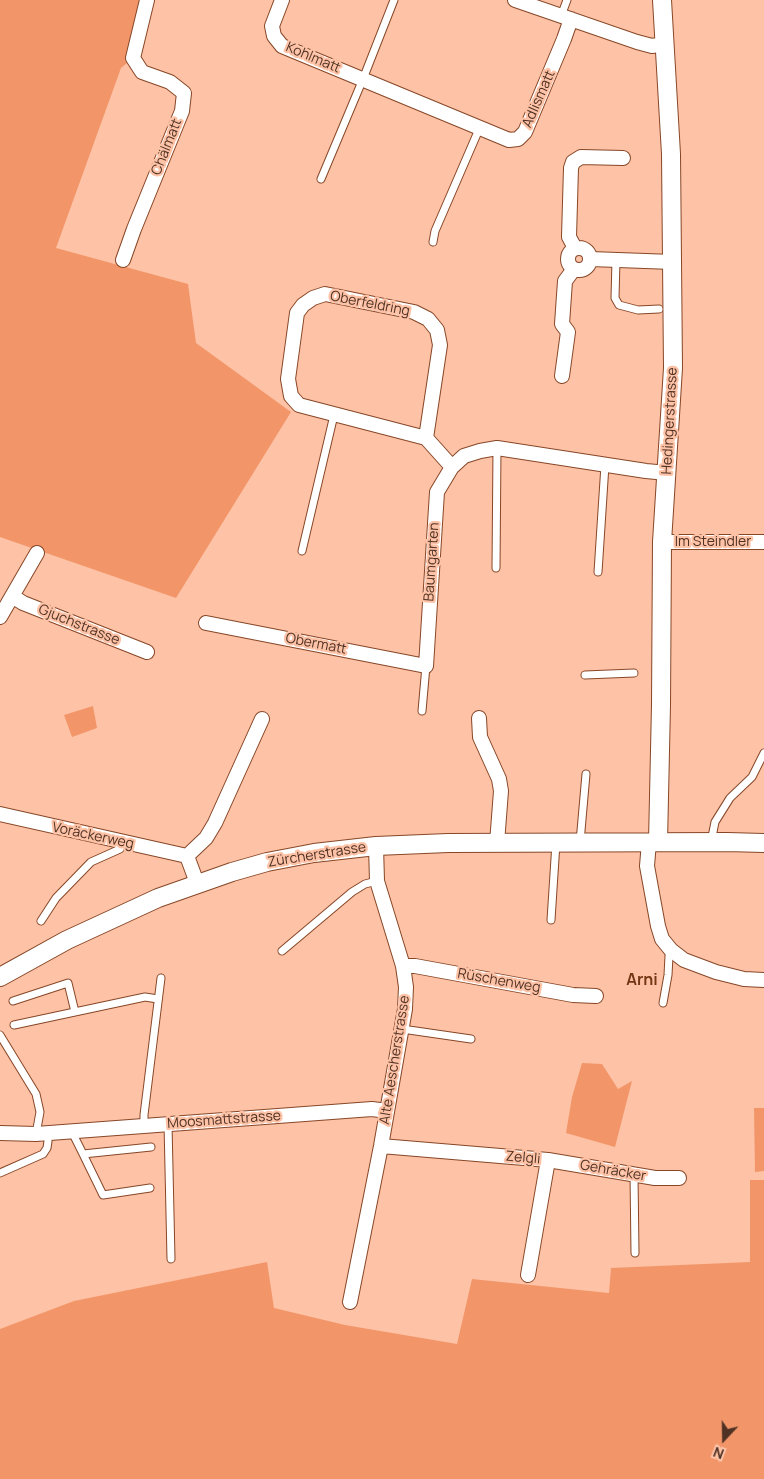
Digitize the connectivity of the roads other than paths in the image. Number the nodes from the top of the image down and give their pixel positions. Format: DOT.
graph roads {
  1 [pos="147,0"];
  2 [pos="282,0"];
  3 [pos="394,0"];
  4 [pos="515,0"];
  5 [pos="566,0"];
  6 [pos="662,0"];
  7 [pos="566,18"];
  8 [pos="665,44"];
  9 [pos="363,79"];
  10 [pos="480,127"];
  11 [pos="622,158"];
  12 [pos="321,179"];
  13 [pos="433,242"];
  14 [pos="575,248"];
  15 [pos="590,259"];
  16 [pos="123,260"];
  17 [pos="616,260"];
  18 [pos="673,262"];
  19 [pos="574,269"];
  20 [pos="659,309"];
  21 [pos="562,376"];
  22 [pos="334,415"];
  23 [pos="426,438"];
  24 [pos="497,448"];
  25 [pos="605,465"];
  26 [pos="452,467"];
  27 [pos="667,472"];
  28 [pos="662,542"];
  29 [pos="764,542"];
  30 [pos="302,551"];
  31 [pos="37,553"];
  32 [pos="496,568"];
  33 [pos="598,572"];
  34 [pos="12,596"];
  35 [pos="0,617"];
  36 [pos="206,623"];
  37 [pos="147,652"];
  38 [pos="426,666"];
  39 [pos="634,673"];
  40 [pos="585,676"];
  41 [pos="422,711"];
  42 [pos="479,718"];
  43 [pos="262,719"];
  44 [pos="764,753"];
  45 [pos="586,774"];
  46 [pos="0,814"];
  47 [pos="125,842"];
  48 [pos="497,842"];
  49 [pos="556,842"];
  50 [pos="580,842"];
  51 [pos="654,842"];
  52 [pos="711,842"];
  53 [pos="764,843"];
  54 [pos="376,846"];
  55 [pos="187,856"];
  56 [pos="377,881"];
  57 [pos="197,883"];
  58 [pos="551,920"];
  59 [pos="41,921"];
  60 [pos="671,950"];
  61 [pos="282,951"];
  62 [pos="403,966"];
  63 [pos="0,977"];
  64 [pos="161,978"];
  65 [pos="764,980"];
  66 [pos="596,996"];
  67 [pos="158,999"];
  68 [pos="13,1001"];
  69 [pos="663,1003"];
  70 [pos="75,1012"];
  71 [pos="14,1025"];
  72 [pos="402,1029"];
  73 [pos="0,1035"];
  74 [pos="471,1039"];
  75 [pos="387,1110"];
  76 [pos="168,1124"];
  77 [pos="144,1126"];
  78 [pos="68,1130"];
  79 [pos="41,1133"];
  80 [pos="0,1134"];
  81 [pos="381,1146"];
  82 [pos="151,1147"];
  83 [pos="83,1154"];
  84 [pos="548,1160"];
  85 [pos="0,1173"];
  86 [pos="634,1175"];
  87 [pos="679,1178"];
  88 [pos="150,1188"];
  89 [pos="635,1254"];
  90 [pos="171,1258"];
  91 [pos="528,1275"];
  92 [pos="350,1302"];
  1 -- 16 [label="street, Chälmatt"];
  2 -- 9 [label="street, Kohlmatt"];
  3 -- 9 [label="lane"];
  4 -- 7 [label="street"];
  5 -- 7 [label="lane"];
  6 -- 8 [label="street, Hedingerstrasse"];
  7 -- 8 [label="street"];
  7 -- 10 [label="street, Adlismatt"];
  8 -- 18 [label="street, Hedingerstrasse"];
  9 -- 10 [label="street, Adlismatt"];
  9 -- 12 [label="lane"];
  10 -- 13 [label="lane"];
  11 -- 14 [label="street"];
  14 -- 15 [label="street"];
  14 -- 19 [label="street"];
  15 -- 17 [label="street"];
  15 -- 19 [label="street"];
  17 -- 18 [label="street"];
  17 -- 20 [label="lane"];
  18 -- 27 [label="street, Hedingerstrasse"];
  19 -- 21 [label="street"];
  22 -- 23 [label="street, Oberfeldring"];
  22 -- 23 [label="street, Oberfeldring"];
  22 -- 30 [label="lane"];
  23 -- 26 [label="street"];
  24 -- 25 [label="street, Baumgarten"];
  24 -- 26 [label="street, Baumgarten"];
  24 -- 32 [label="lane"];
  25 -- 27 [label="street, Baumgarten"];
  25 -- 33 [label="lane"];
  26 -- 38 [label="street, Baumgarten"];
  27 -- 28 [label="street, Hedingerstrasse"];
  28 -- 29 [label="street, Im Steindler"];
  28 -- 51 [label="street, Hedingerstrasse"];
  31 -- 34 [label="street"];
  34 -- 35 [label="street"];
  34 -- 37 [label="street, Gjuchstrasse"];
  36 -- 38 [label="street, Obermatt"];
  38 -- 41 [label="lane, Baumgarten"];
  39 -- 40 [label="lane"];
  42 -- 48 [label="street"];
  43 -- 55 [label="street"];
  44 -- 52 [label="lane"];
  45 -- 50 [label="lane"];
  46 -- 47 [label="street, Voräckerweg"];
  47 -- 55 [label="street, Voräckerweg"];
  47 -- 59 [label="lane"];
  48 -- 49 [label="street, Zürcherstrasse"];
  48 -- 54 [label="street, Zürcherstrasse"];
  49 -- 50 [label="street, Zürcherstrasse"];
  49 -- 58 [label="lane"];
  50 -- 51 [label="street, Zürcherstrasse"];
  51 -- 52 [label="street, Zürcherstrasse"];
  51 -- 60 [label="street"];
  52 -- 53 [label="street, Zürcherstrasse"];
  54 -- 56 [label="street, Alte Aescherstrasse"];
  54 -- 57 [label="street, Zürcherstrasse"];
  55 -- 57 [label="street"];
  56 -- 61 [label="lane"];
  56 -- 62 [label="street, Alte Aescherstrasse"];
  57 -- 63 [label="street, Zürcherstrasse"];
  60 -- 65 [label="street"];
  60 -- 69 [label="lane"];
  62 -- 66 [label="street, Rüschenweg"];
  62 -- 72 [label="street, Alte Aescherstrasse"];
  64 -- 67 [label="lane"];
  67 -- 70 [label="lane"];
  67 -- 77 [label="lane"];
  68 -- 70 [label="lane"];
  70 -- 71 [label="lane"];
  72 -- 74 [label="lane"];
  72 -- 75 [label="street, Alte Aescherstrasse"];
  73 -- 79 [label="lane"];
  75 -- 76 [label="street, Moosmattstrasse"];
  75 -- 81 [label="street, Alte Aescherstrasse"];
  76 -- 77 [label="street, Moosmattstrasse"];
  76 -- 90 [label="lane"];
  77 -- 78 [label="street, Moosmattstrasse"];
  78 -- 79 [label="street, Moosmattstrasse"];
  78 -- 83 [label="lane"];
  79 -- 80 [label="street, Moosmattstrasse"];
  79 -- 85 [label="lane"];
  81 -- 84 [label="street, Zelgli"];
  81 -- 92 [label="street, Alte Aescherstrasse"];
  82 -- 83 [label="lane"];
  83 -- 88 [label="lane"];
  84 -- 86 [label="street, Gehräcker"];
  84 -- 91 [label="street, Zelgli"];
  86 -- 87 [label="street, Gehräcker"];
  86 -- 89 [label="lane"];
}
